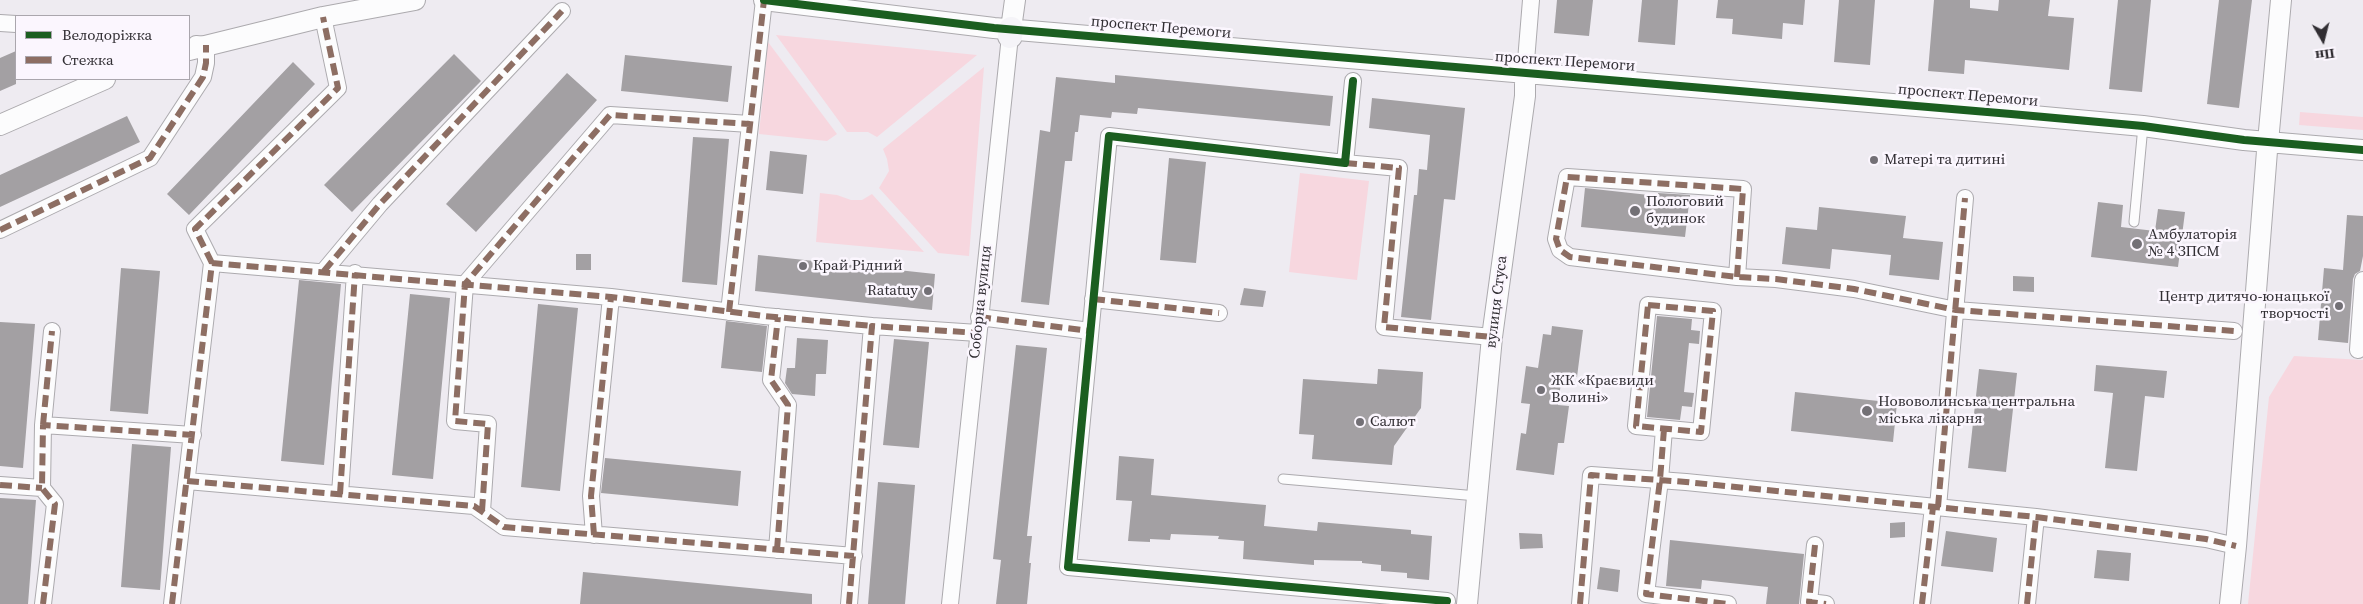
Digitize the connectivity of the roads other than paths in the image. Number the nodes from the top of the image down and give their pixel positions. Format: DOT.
graph roads {
  1 [pos="415,0"];
  2 [pos="764,0"];
  3 [pos="1015,0"];
  4 [pos="1531,0"];
  5 [pos="2281,0"];
  6 [pos="371,4"];
  7 [pos="562,11"];
  8 [pos="323,17"];
  9 [pos="0,22"];
  10 [pos="15,24"];
  11 [pos="1011,32"];
  12 [pos="194,46"];
  13 [pos="1525,74"];
  14 [pos="103,80"];
  15 [pos="1353,80"];
  16 [pos="750,124"];
  17 [pos="0,125"];
  18 [pos="2143,126"];
  19 [pos="2268,146"];
  20 [pos="2363,150"];
  21 [pos="1345,164"];
  22 [pos="1965,198"];
  23 [pos="2134,222"];
  24 [pos="0,230"];
  25 [pos="212,263"];
  26 [pos="324,271"];
  27 [pos="355,274"];
  28 [pos="1737,276"];
  29 [pos="2363,280"];
  30 [pos="466,284"];
  31 [pos="612,297"];
  32 [pos="1093,299"];
  33 [pos="1956,310"];
  34 [pos="729,312"];
  35 [pos="1219,313"];
  36 [pos="778,317"];
  37 [pos="2361,317"];
  38 [pos="979,325"];
  39 [pos="872,326"];
  40 [pos="52,331"];
  41 [pos="1090,331"];
  42 [pos="2234,331"];
  43 [pos="1492,337"];
  44 [pos="2358,350"];
  45 [pos="43,425"];
  46 [pos="1664,429"];
  47 [pos="193,435"];
  48 [pos="1283,479"];
  49 [pos="1660,480"];
  50 [pos="188,481"];
  51 [pos="0,485"];
  52 [pos="42,488"];
  53 [pos="340,494"];
  54 [pos="1477,496"];
  55 [pos="1936,507"];
  56 [pos="482,512"];
  57 [pos="2036,517"];
  58 [pos="594,535"];
  59 [pos="1815,545"];
  60 [pos="2236,546"];
  61 [pos="777,550"];
  62 [pos="854,556"];
  63 [pos="1457,602"];
  64 [pos="43,604"];
  65 [pos="172,604"];
  66 [pos="849,604"];
  67 [pos="950,604"];
  68 [pos="1580,604"];
  69 [pos="1728,604"];
  70 [pos="1826,604"];
  71 [pos="1922,604"];
  72 [pos="2028,604"];
  73 [pos="2230,604"];
  1 -- 6 [label="street"];
  2 -- 11 [label="street, проспект Перемоги"];
  2 -- 16 [label="street"];
  3 -- 11 [label="street, Соборна вулиця"];
  4 -- 13 [label="street, вулиця Стуса"];
  5 -- 19 [label="street"];
  6 -- 8 [label="street"];
  7 -- 26 [label="street"];
  8 -- 12 [label="street"];
  8 -- 25 [label="street"];
  9 -- 10 [label="street"];
  11 -- 13 [label="street, проспект Перемоги"];
  11 -- 38 [label="street, Соборна вулиця"];
  12 -- 24 [label="street"];
  13 -- 18 [label="street, проспект Перемоги"];
  13 -- 43 [label="street, вулиця Стуса"];
  14 -- 17 [label="street"];
  15 -- 21 [label="street"];
  16 -- 30 [label="street"];
  16 -- 34 [label="street"];
  18 -- 19 [label="street, проспект Перемоги"];
  18 -- 23 [label="lane"];
  19 -- 20 [label="street, проспект Перемоги"];
  19 -- 60 [label="street"];
  21 -- 32 [label="street"];
  21 -- 43 [label="street"];
  22 -- 33 [label="street"];
  25 -- 26 [label="street"];
  25 -- 47 [label="street"];
  26 -- 27 [label="street"];
  27 -- 30 [label="street"];
  27 -- 53 [label="street"];
  28 -- 28 [label="street"];
  28 -- 33 [label="street"];
  29 -- 37 [label="street"];
  30 -- 31 [label="street"];
  30 -- 56 [label="street"];
  31 -- 34 [label="street"];
  31 -- 58 [label="street"];
  32 -- 35 [label="street"];
  32 -- 41 [label="street"];
  33 -- 42 [label="street"];
  33 -- 55 [label="street"];
  34 -- 36 [label="street"];
  36 -- 39 [label="street"];
  36 -- 61 [label="street"];
  37 -- 44 [label="street"];
  38 -- 39 [label="street"];
  38 -- 41 [label="street"];
  38 -- 67 [label="street, Соборна вулиця"];
  39 -- 62 [label="street"];
  40 -- 45 [label="street"];
  41 -- 63 [label="street"];
  43 -- 54 [label="street, вулиця Стуса"];
  45 -- 47 [label="street"];
  45 -- 52 [label="street"];
  46 -- 46 [label="street"];
  46 -- 49 [label="street"];
  47 -- 50 [label="street"];
  48 -- 54 [label="lane"];
  49 -- 55 [label="street"];
  49 -- 68 [label="street"];
  49 -- 69 [label="street"];
  50 -- 53 [label="street"];
  50 -- 65 [label="street"];
  51 -- 52 [label="street"];
  52 -- 64 [label="street"];
  53 -- 56 [label="street"];
  54 -- 63 [label="street, вулиця Стуса"];
  55 -- 57 [label="street"];
  55 -- 71 [label="street"];
  56 -- 58 [label="street"];
  57 -- 60 [label="street"];
  57 -- 72 [label="street"];
  58 -- 61 [label="street"];
  59 -- 70 [label="street"];
  60 -- 73 [label="street"];
  61 -- 62 [label="street"];
  62 -- 66 [label="street"];
}
